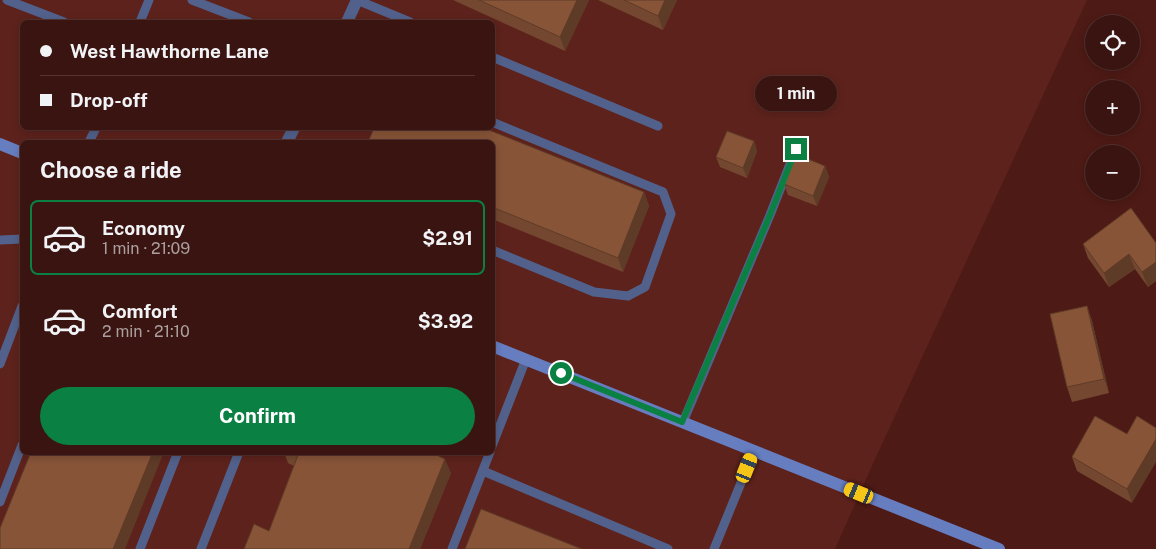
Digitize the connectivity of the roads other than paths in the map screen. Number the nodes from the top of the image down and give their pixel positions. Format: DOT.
graph roads {
  1 [pos="7,0"];
  2 [pos="149,0"];
  3 [pos="192,0"];
  4 [pos="357,0"];
  5 [pos="59,20"];
  6 [pos="141,20"];
  7 [pos="244,20"];
  8 [pos="348,20"];
  9 [pos="405,20"];
  10 [pos="495,58"];
  11 [pos="495,123"];
  12 [pos="658,126"];
  13 [pos="0,144"];
  14 [pos="796,149"];
  15 [pos="20,153"];
  16 [pos="20,239"];
  17 [pos="0,240"];
  18 [pos="495,251"];
  19 [pos="20,311"];
  20 [pos="495,347"];
  21 [pos="526,359"];
  22 [pos="0,364"];
  23 [pos="682,422"];
  24 [pos="495,438"];
  25 [pos="20,450"];
  26 [pos="754,451"];
  27 [pos="177,455"];
  28 [pos="237,455"];
  29 [pos="489,455"];
  30 [pos="483,471"];
  31 [pos="0,502"];
  32 [pos="140,549"];
  33 [pos="202,549"];
  34 [pos="452,549"];
  35 [pos="668,549"];
  36 [pos="714,549"];
  37 [pos="999,549"];
  1 -- 5 [label="lane"];
  2 -- 6 [label="lane"];
  3 -- 7 [label="lane"];
  4 -- 8 [label="street"];
  4 -- 9 [label="lane"];
  10 -- 12 [label="lane"];
  11 -- 18 [label="lane"];
  13 -- 15 [label="street"];
  14 -- 23 [label="lane"];
  16 -- 17 [label="lane"];
  19 -- 22 [label="lane"];
  20 -- 21 [label="street"];
  21 -- 23 [label="street"];
  21 -- 24 [label="lane"];
  23 -- 26 [label="street"];
  25 -- 31 [label="lane"];
  26 -- 36 [label="lane"];
  26 -- 37 [label="street"];
  27 -- 32 [label="lane"];
  28 -- 33 [label="lane"];
  29 -- 30 [label="lane"];
  30 -- 34 [label="lane"];
  30 -- 35 [label="lane"];
}
